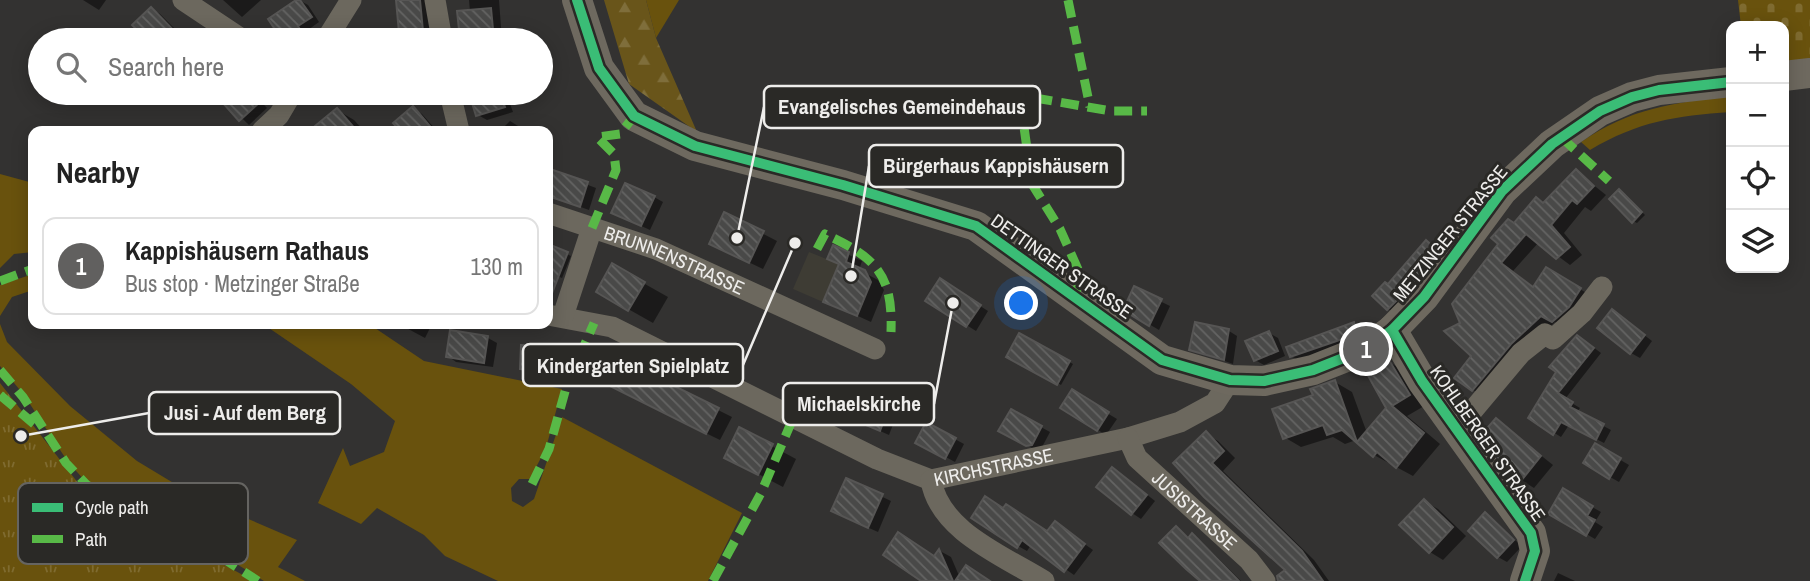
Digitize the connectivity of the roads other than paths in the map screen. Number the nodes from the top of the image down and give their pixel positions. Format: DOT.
graph roads {
  1 [pos="183,0"];
  2 [pos="351,0"];
  3 [pos="436,0"];
  4 [pos="577,0"];
  5 [pos="225,28"];
  6 [pos="334,28"];
  7 [pos="440,28"];
  8 [pos="1810,73"];
  9 [pos="1789,75"];
  10 [pos="1726,83"];
  11 [pos="289,105"];
  12 [pos="453,105"];
  13 [pos="285,123"];
  14 [pos="458,126"];
  15 [pos="553,215"];
  16 [pos="593,228"];
  17 [pos="1602,287"];
  18 [pos="555,315"];
  19 [pos="1392,330"];
  20 [pos="875,349"];
  21 [pos="1230,380"];
  22 [pos="1458,428"];
  23 [pos="1128,438"];
  24 [pos="931,480"];
  25 [pos="1044,581"];
  26 [pos="1265,581"];
  27 [pos="1525,581"];
  1 -- 5 [label="street"];
  2 -- 6 [label="street"];
  3 -- 7 [label="street"];
  4 -- 21 [label="street, DETTINGER STRASSE"];
  8 -- 9 [label="street"];
  10 -- 19 [label="street, METZINGER STRASSE"];
  11 -- 13 [label="street"];
  12 -- 14 [label="street"];
  15 -- 16 [label="street, BRUNNENSTRASSE"];
  16 -- 18 [label="street"];
  16 -- 20 [label="street, BRUNNENSTRASSE"];
  17 -- 22 [label="street"];
  18 -- 24 [label="street, KIRCHSTRASSE"];
  19 -- 21 [label="street, METZINGER STRASSE"];
  19 -- 22 [label="street, KOHLBERGER STRASSE"];
  21 -- 23 [label="street, KIRCHSTRASSE"];
  22 -- 27 [label="street, KOHLBERGER STRASSE"];
  23 -- 24 [label="street, KIRCHSTRASSE"];
  23 -- 26 [label="street, JUSISTRASSE"];
  24 -- 25 [label="street"];
}
